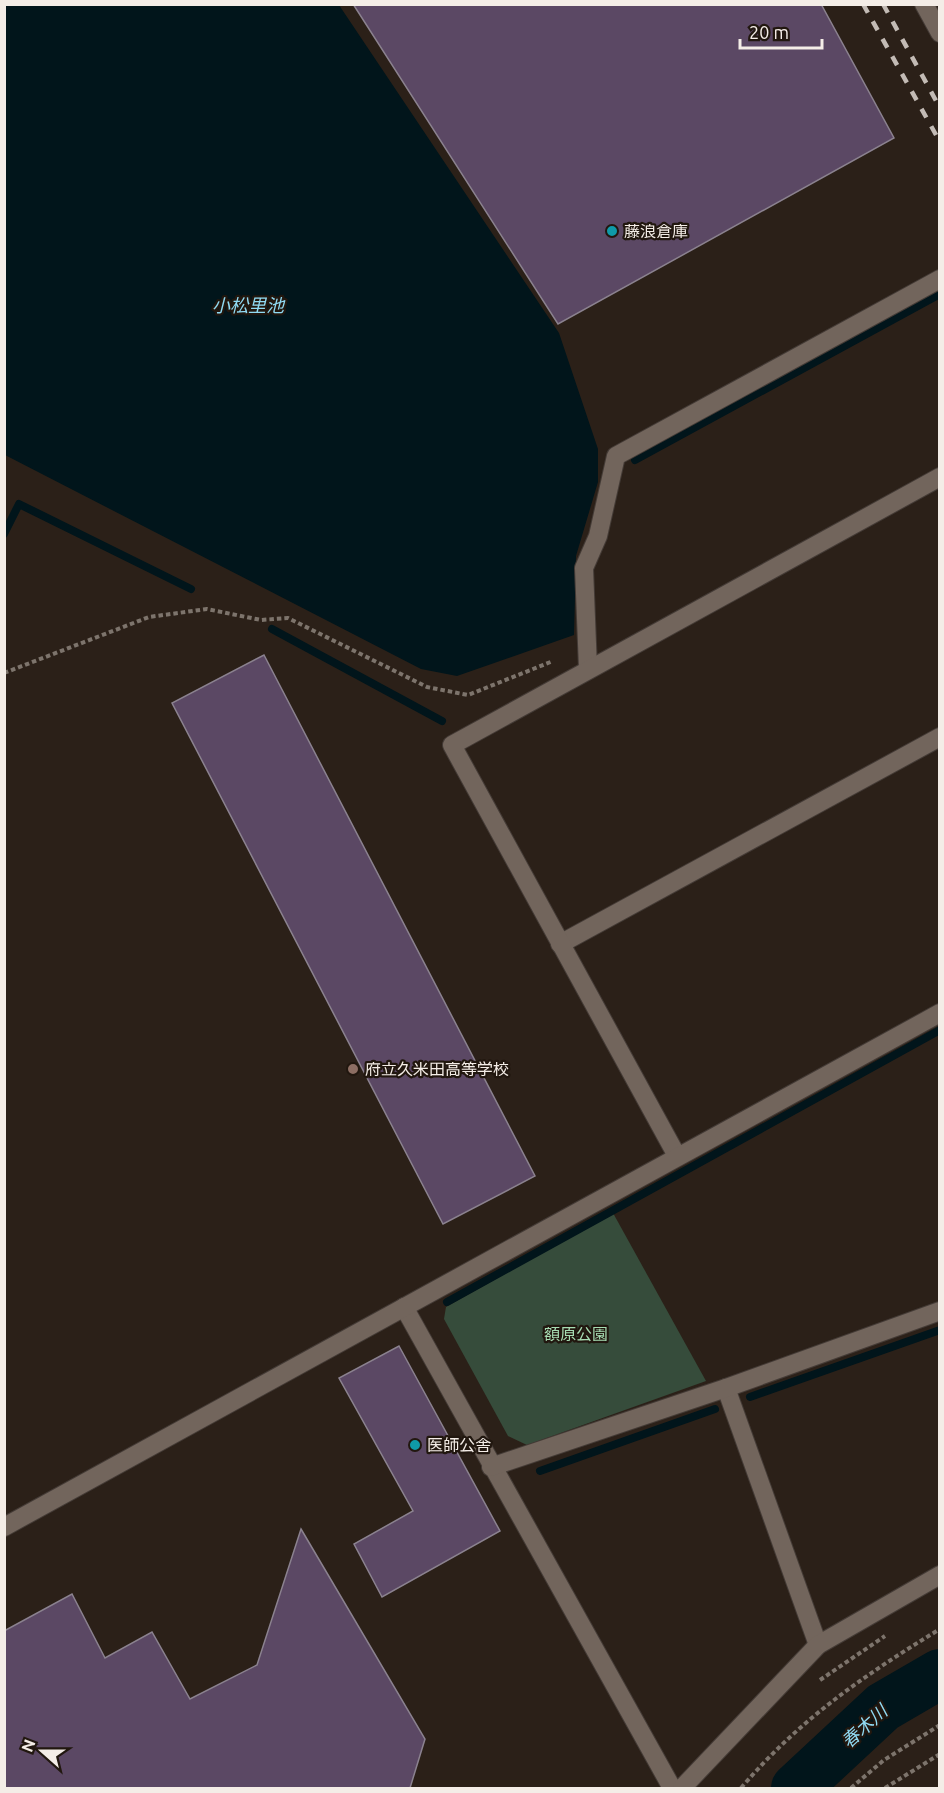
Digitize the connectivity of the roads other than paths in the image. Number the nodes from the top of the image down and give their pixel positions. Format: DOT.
graph roads {
  1 [pos="924,4"];
  2 [pos="939,33"];
  3 [pos="939,279"];
  4 [pos="939,477"];
  5 [pos="588,669"];
  6 [pos="939,737"];
  7 [pos="560,944"];
  8 [pos="939,1013"];
  9 [pos="677,1156"];
  10 [pos="404,1307"];
  11 [pos="939,1311"];
  12 [pos="726,1388"];
  13 [pos="491,1467"];
  14 [pos="4,1527"];
  15 [pos="939,1575"];
  16 [pos="818,1645"];
  17 [pos="672,1788"];
  18 [pos="682,1788"];
  1 -- 2 [label="street"];
  3 -- 5 [label="street"];
  4 -- 5 [label="street"];
  5 -- 7 [label="street"];
  6 -- 7 [label="street"];
  7 -- 9 [label="street"];
  8 -- 9 [label="street"];
  9 -- 10 [label="street"];
  10 -- 13 [label="street"];
  10 -- 14 [label="street"];
  11 -- 12 [label="street"];
  12 -- 13 [label="street"];
  12 -- 16 [label="street"];
  13 -- 17 [label="street"];
  15 -- 16 [label="street"];
  16 -- 18 [label="street"];
}
